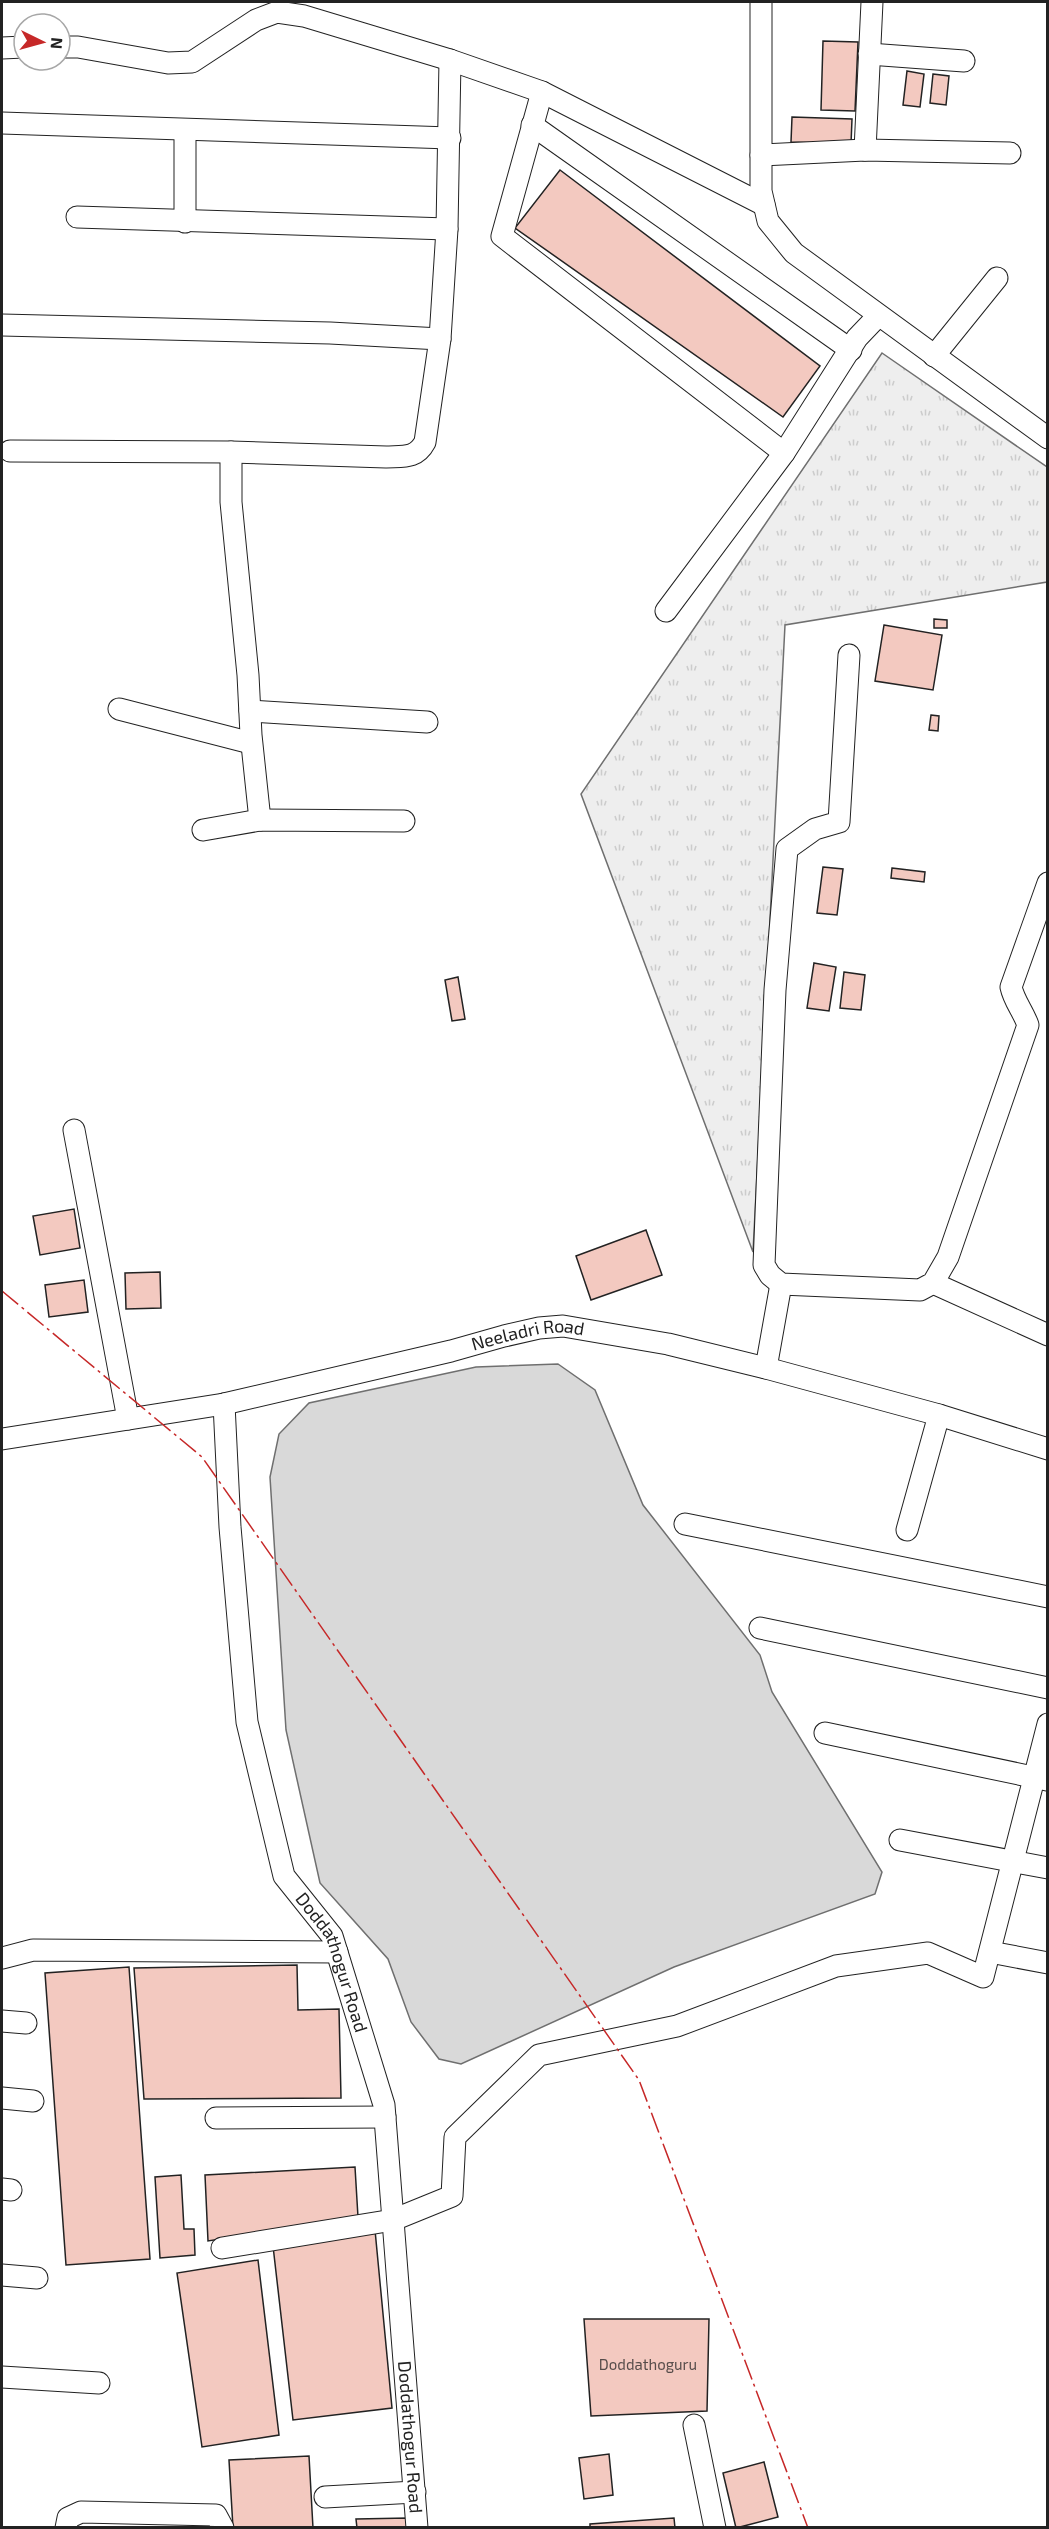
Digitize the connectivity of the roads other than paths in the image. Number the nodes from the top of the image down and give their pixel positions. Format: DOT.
graph roads {
  1 [pos="761,2"];
  2 [pos="872,2"];
  3 [pos="72,47"];
  4 [pos="869,54"];
  5 [pos="450,60"];
  6 [pos="964,61"];
  7 [pos="542,92"];
  8 [pos="2,123"];
  9 [pos="532,125"];
  10 [pos="184,130"];
  11 [pos="450,138"];
  12 [pos="864,150"];
  13 [pos="1010,153"];
  14 [pos="761,155"];
  15 [pos="764,205"];
  16 [pos="77,217"];
  17 [pos="185,222"];
  18 [pos="447,229"];
  19 [pos="997,278"];
  20 [pos="878,316"];
  21 [pos="2,325"];
  22 [pos="440,339"];
  23 [pos="850,350"];
  24 [pos="934,356"];
  25 [pos="1047,438"];
  26 [pos="10,451"];
  27 [pos="231,452"];
  28 [pos="784,453"];
  29 [pos="666,611"];
  30 [pos="849,656"];
  31 [pos="119,709"];
  32 [pos="250,711"];
  33 [pos="427,722"];
  34 [pos="251,743"];
  35 [pos="260,820"];
  36 [pos="404,821"];
  37 [pos="203,830"];
  38 [pos="1047,883"];
  39 [pos="74,1130"];
  40 [pos="781,1284"];
  41 [pos="933,1284"];
  42 [pos="1047,1335"];
  43 [pos="766,1368"];
  44 [pos="224,1404"];
  45 [pos="939,1415"];
  46 [pos="128,1419"];
  47 [pos="2,1439"];
  48 [pos="1047,1449"];
  49 [pos="685,1524"];
  50 [pos="908,1530"];
  51 [pos="1047,1598"];
  52 [pos="760,1628"];
  53 [pos="1047,1688"];
  54 [pos="1047,1724"];
  55 [pos="825,1733"];
  56 [pos="1041,1779"];
  57 [pos="900,1840"];
  58 [pos="1013,1861"];
  59 [pos="1047,1868"];
  60 [pos="337,1952"];
  61 [pos="990,1952"];
  62 [pos="2,1958"];
  63 [pos="1047,1963"];
  64 [pos="2,2021"];
  65 [pos="26,2023"];
  66 [pos="2,2098"];
  67 [pos="33,2101"];
  68 [pos="385,2117"];
  69 [pos="216,2118"];
  70 [pos="393,2220"];
  71 [pos="222,2248"];
  72 [pos="2,2275"];
  73 [pos="37,2278"];
  74 [pos="2,2377"];
  75 [pos="99,2383"];
  76 [pos="694,2425"];
  77 [pos="415,2492"];
  78 [pos="325,2496"];
  79 [pos="66,2528"];
  80 [pos="223,2528"];
  81 [pos="417,2528"];
  82 [pos="715,2528"];
  1 -- 14 [label="street"];
  2 -- 4 [label="street"];
  3 -- 5 [label="street"];
  4 -- 6 [label="street"];
  4 -- 12 [label="street"];
  5 -- 7 [label="street"];
  5 -- 11 [label="street"];
  7 -- 9 [label="street"];
  7 -- 15 [label="street"];
  8 -- 10 [label="street"];
  9 -- 23 [label="street"];
  9 -- 28 [label="street"];
  10 -- 11 [label="street"];
  10 -- 17 [label="street"];
  11 -- 18 [label="street"];
  12 -- 13 [label="street"];
  12 -- 14 [label="street"];
  14 -- 15 [label="street"];
  15 -- 20 [label="street"];
  16 -- 17 [label="street"];
  17 -- 18 [label="street"];
  18 -- 22 [label="street"];
  19 -- 24 [label="street"];
  20 -- 23 [label="street"];
  20 -- 24 [label="street"];
  21 -- 22 [label="street"];
  22 -- 27 [label="street"];
  23 -- 28 [label="street"];
  24 -- 25 [label="street"];
  26 -- 27 [label="street"];
  27 -- 32 [label="street"];
  28 -- 29 [label="street"];
  30 -- 40 [label="street"];
  31 -- 34 [label="street"];
  32 -- 33 [label="street"];
  32 -- 34 [label="street"];
  34 -- 35 [label="street"];
  35 -- 36 [label="street"];
  35 -- 37 [label="street"];
  38 -- 41 [label="street"];
  39 -- 46 [label="street"];
  40 -- 41 [label="street"];
  40 -- 43 [label="street"];
  41 -- 42 [label="street"];
  43 -- 44 [label="street, Neeladri Road"];
  43 -- 45 [label="street, Neeladri Road"];
  44 -- 46 [label="street, Neeladri Road"];
  44 -- 60 [label="street, Doddathogur Road"];
  45 -- 48 [label="street, Neeladri Road"];
  45 -- 50 [label="street"];
  46 -- 47 [label="street, Neeladri Road"];
  49 -- 51 [label="street"];
  52 -- 53 [label="street"];
  54 -- 56 [label="street"];
  55 -- 56 [label="street"];
  56 -- 58 [label="street"];
  57 -- 58 [label="street"];
  58 -- 59 [label="street"];
  58 -- 61 [label="street"];
  60 -- 62 [label="street"];
  60 -- 68 [label="street, Doddathogur Road"];
  61 -- 63 [label="street"];
  61 -- 70 [label="street"];
  64 -- 65 [label="street"];
  66 -- 67 [label="street"];
  68 -- 69 [label="street"];
  68 -- 70 [label="street, Doddathogur Road"];
  70 -- 71 [label="street"];
  70 -- 77 [label="street, Doddathogur Road"];
  72 -- 73 [label="street"];
  74 -- 75 [label="street"];
  76 -- 82 [label="street"];
  77 -- 78 [label="street"];
  77 -- 81 [label="street, Doddathogur Road"];
  79 -- 80 [label="street"];
}
